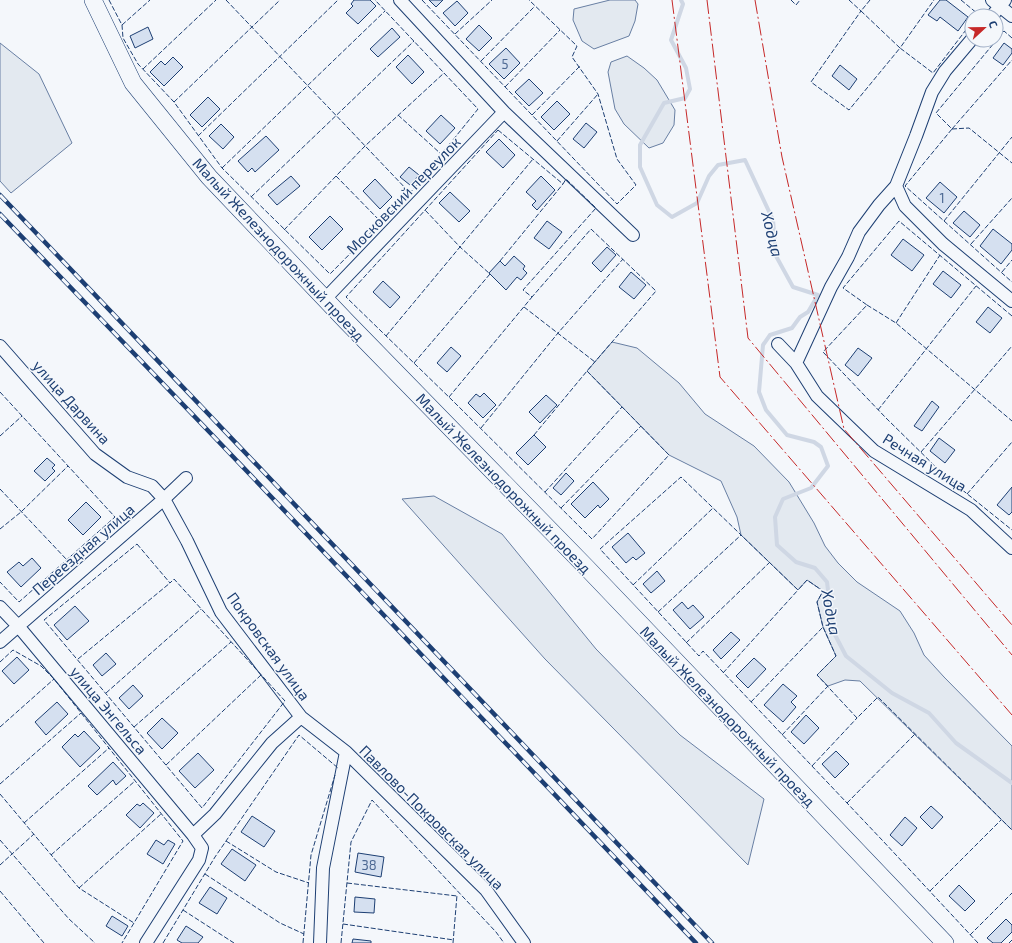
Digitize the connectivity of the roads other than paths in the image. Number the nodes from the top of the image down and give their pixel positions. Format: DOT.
graph roads {
  1 [pos="92,0"];
  2 [pos="400,0"];
  3 [pos="999,2"];
  4 [pos="1012,16"];
  5 [pos="964,48"];
  6 [pos="504,112"];
  7 [pos="896,186"];
  8 [pos="633,235"];
  9 [pos="325,299"];
  10 [pos="1012,301"];
  11 [pos="778,344"];
  12 [pos="0,346"];
  13 [pos="796,363"];
  14 [pos="186,478"];
  15 [pos="164,499"];
  16 [pos="1012,548"];
  17 [pos="0,608"];
  18 [pos="18,627"];
  19 [pos="0,642"];
  20 [pos="302,717"];
  21 [pos="346,752"];
  22 [pos="193,835"];
  23 [pos="146,943"];
  24 [pos="320,943"];
  25 [pos="524,943"];
  26 [pos="945,943"];
  1 -- 9 [label="street, Малый Железнодорожный проезд"];
  2 -- 6 [label="street"];
  3 -- 4 [label="street"];
  5 -- 7 [label="street"];
  6 -- 8 [label="street"];
  6 -- 9 [label="street, Московский переулок"];
  7 -- 10 [label="street"];
  7 -- 13 [label="street"];
  9 -- 26 [label="street, Малый Железнодорожный проезд"];
  11 -- 13 [label="street, Речная улица"];
  12 -- 15 [label="street, улица Дарвина"];
  13 -- 16 [label="street, Речная улица"];
  14 -- 15 [label="street, Переездная улица"];
  15 -- 18 [label="street, Переездная улица"];
  15 -- 20 [label="street, Покровская улица"];
  17 -- 18 [label="street, улица Энгельса"];
  18 -- 19 [label="street, Переездная улица"];
  18 -- 22 [label="street, улица Энгельса"];
  20 -- 21 [label="street, Покровская улица"];
  20 -- 22 [label="street"];
  21 -- 24 [label="street"];
  21 -- 25 [label="street, Павлово-Покровская улица"];
  22 -- 23 [label="street, улица Энгельса"];
}
